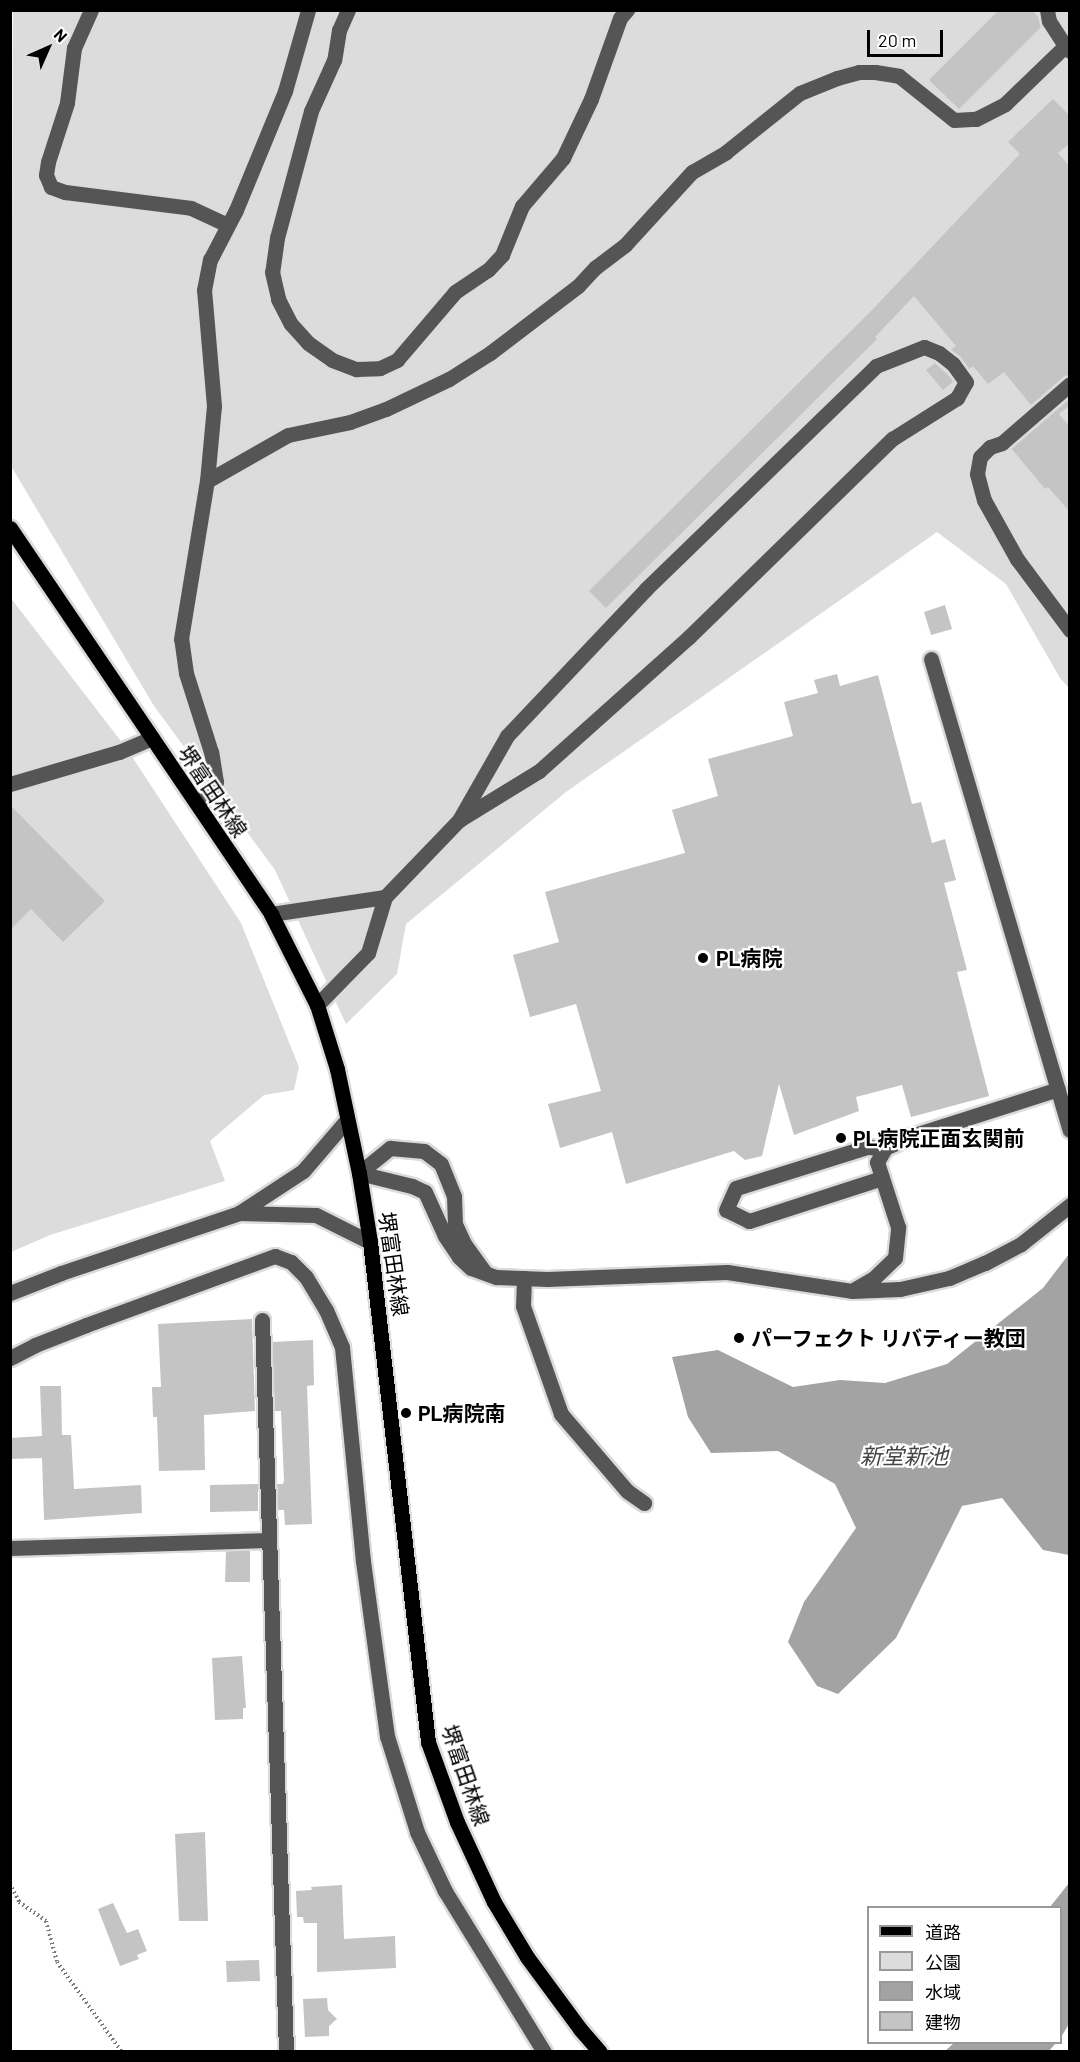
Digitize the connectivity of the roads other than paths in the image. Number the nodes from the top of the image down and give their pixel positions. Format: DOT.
graph roads {
  1 [pos="91,10"];
  2 [pos="308,10"];
  3 [pos="348,10"];
  4 [pos="627,10"];
  5 [pos="1047,10"];
  6 [pos="1067,49"];
  7 [pos="226,224"];
  8 [pos="1070,384"];
  9 [pos="207,480"];
  10 [pos="10,528"];
  11 [pos="1070,630"];
  12 [pos="931,658"];
  13 [pos="152,738"];
  14 [pos="10,784"];
  15 [pos="196,803"];
  16 [pos="459,820"];
  17 [pos="385,897"];
  18 [pos="271,914"];
  19 [pos="318,1005"];
  20 [pos="1058,1089"];
  21 [pos="346,1121"];
  22 [pos="1070,1130"];
  23 [pos="885,1148"];
  24 [pos="359,1173"];
  25 [pos="882,1179"];
  26 [pos="1070,1204"];
  27 [pos="239,1213"];
  28 [pos="370,1242"];
  29 [pos="484,1271"];
  30 [pos="524,1278"];
  31 [pos="852,1291"];
  32 [pos="10,1293"];
  33 [pos="262,1320"];
  34 [pos="10,1358"];
  35 [pos="644,1503"];
  36 [pos="269,1540"];
  37 [pos="10,1548"];
  38 [pos="286,2052"];
  39 [pos="544,2052"];
  40 [pos="600,2052"];
  1 -- 7 [label="lane"];
  2 -- 7 [label="lane"];
  3 -- 4 [label="lane"];
  5 -- 6 [label="lane"];
  6 -- 9 [label="lane"];
  7 -- 9 [label="lane"];
  8 -- 11 [label="lane"];
  9 -- 15 [label="lane"];
  10 -- 13 [label="main road, 堺富田林線"];
  12 -- 20 [label="lane"];
  13 -- 14 [label="lane"];
  13 -- 15 [label="main road, 堺富田林線"];
  15 -- 18 [label="main road, 堺富田林線"];
  16 -- 16 [label="lane"];
  16 -- 17 [label="lane"];
  17 -- 18 [label="lane"];
  17 -- 19 [label="lane"];
  18 -- 19 [label="main road, 堺富田林線"];
  19 -- 21 [label="main road, 堺富田林線"];
  20 -- 22 [label="lane"];
  20 -- 23 [label="lane"];
  21 -- 24 [label="main road, 堺富田林線"];
  21 -- 27 [label="lane"];
  23 -- 25 [label="lane"];
  23 -- 25 [label="lane"];
  24 -- 28 [label="main road, 堺富田林線"];
  24 -- 29 [label="lane"];
  24 -- 29 [label="lane"];
  25 -- 31 [label="lane"];
  26 -- 31 [label="lane"];
  27 -- 28 [label="lane"];
  27 -- 32 [label="lane"];
  28 -- 40 [label="main road, 堺富田林線"];
  29 -- 30 [label="lane"];
  30 -- 31 [label="lane"];
  30 -- 35 [label="lane"];
  33 -- 36 [label="lane"];
  34 -- 39 [label="lane"];
  36 -- 37 [label="lane"];
  36 -- 38 [label="lane"];
}
